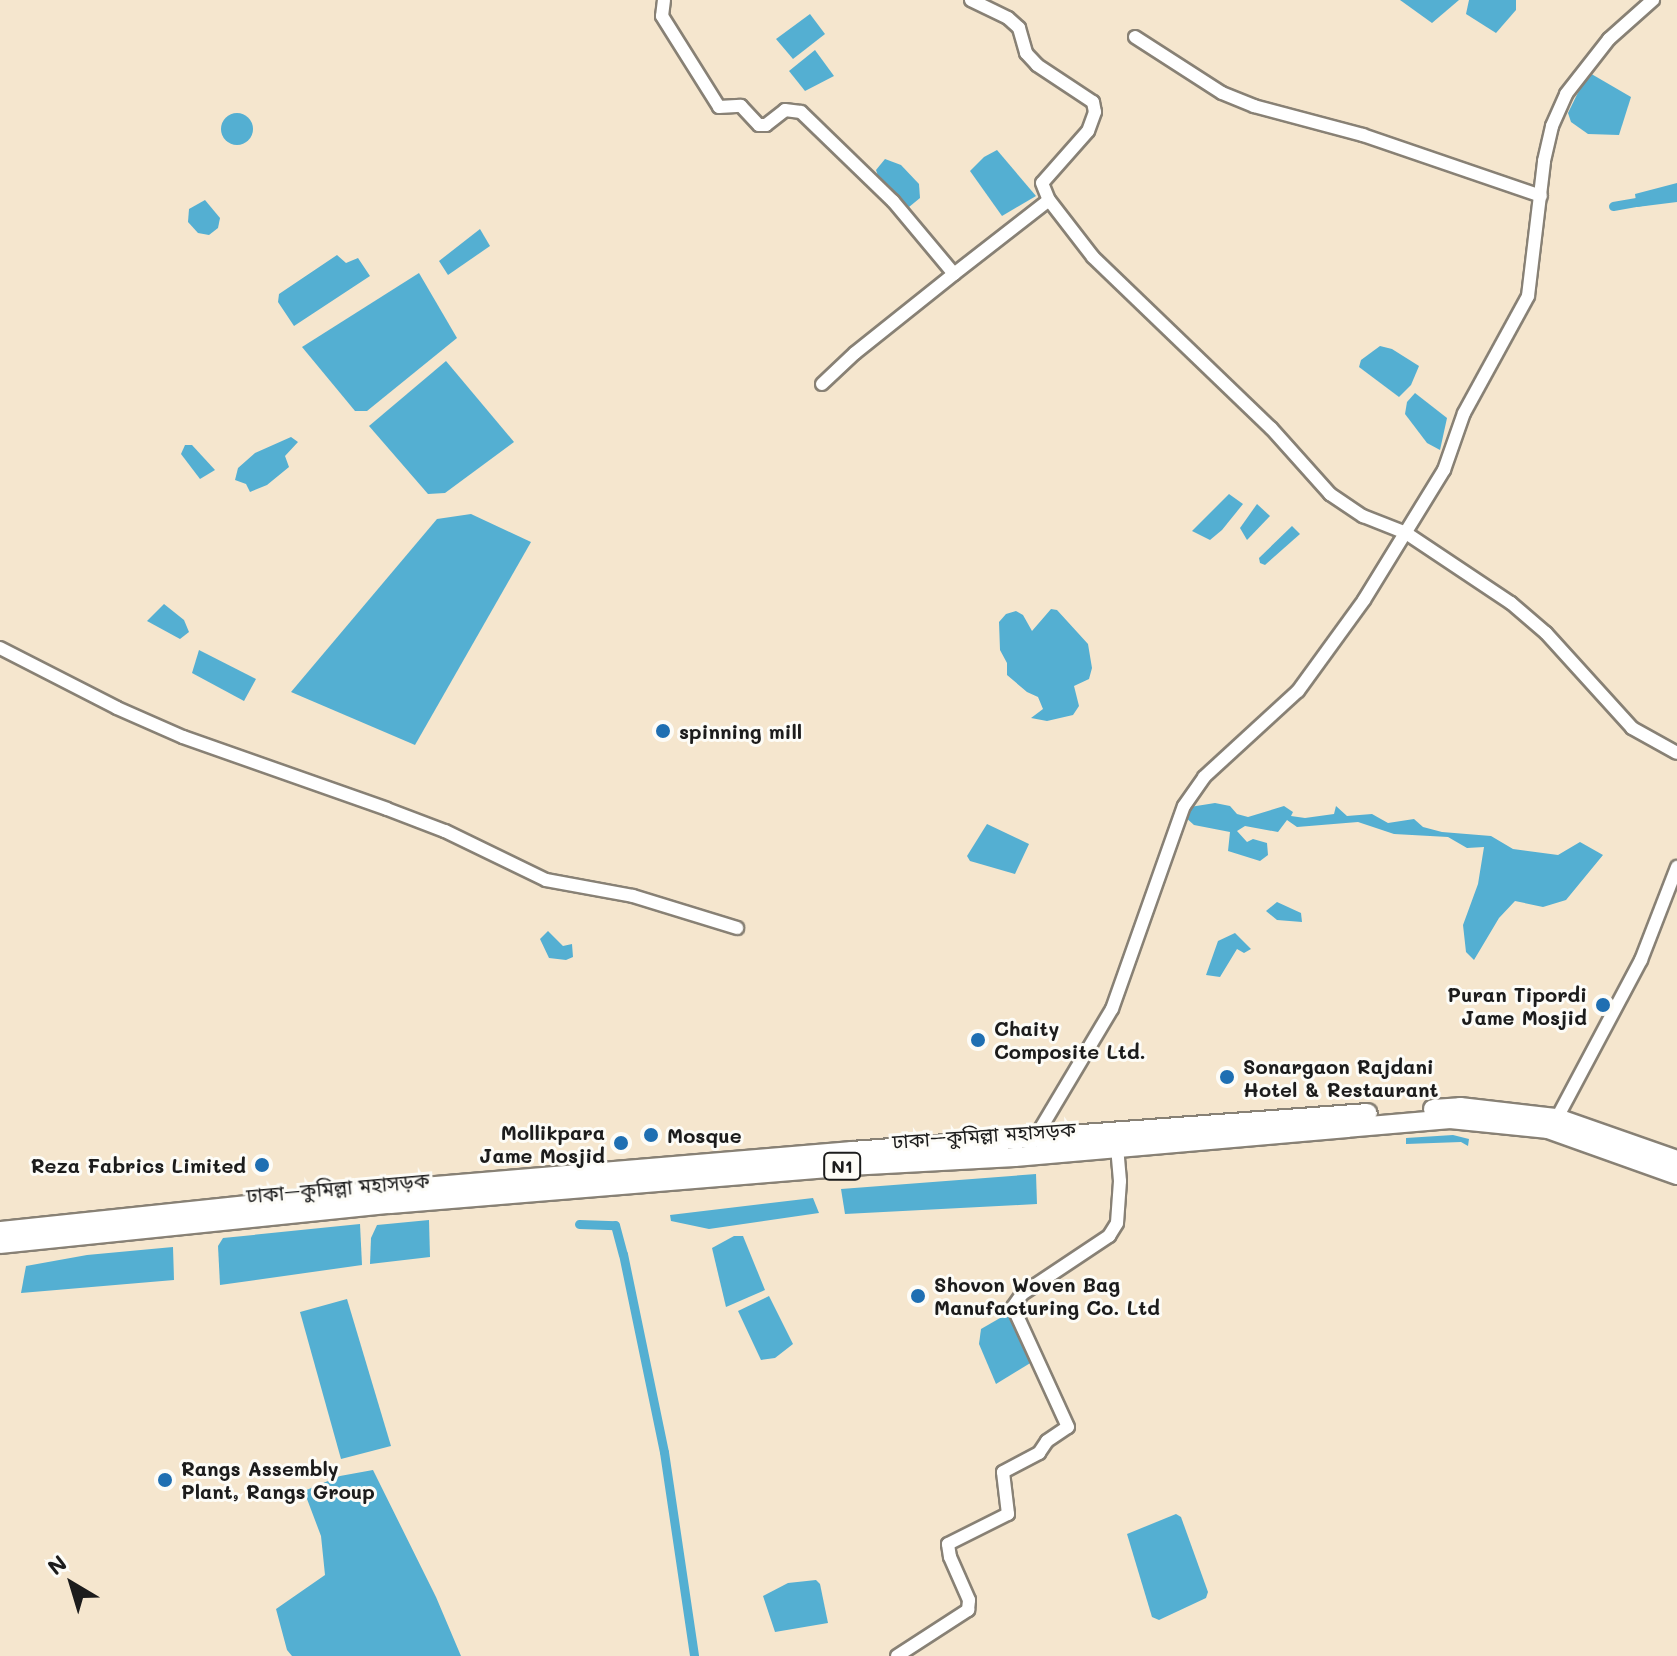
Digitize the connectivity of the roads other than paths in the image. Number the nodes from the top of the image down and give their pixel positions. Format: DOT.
graph roads {
  1 [pos="664,0"];
  2 [pos="971,0"];
  3 [pos="1653,0"];
  4 [pos="1135,37"];
  5 [pos="1541,196"];
  6 [pos="1049,200"];
  7 [pos="954,274"];
  8 [pos="822,384"];
  9 [pos="1406,533"];
  10 [pos="0,648"];
  11 [pos="1677,753"];
  12 [pos="1677,867"];
  13 [pos="737,928"];
  14 [pos="1551,1121"];
  15 [pos="1035,1138"];
  16 [pos="1117,1146"];
  17 [pos="1677,1160"];
  18 [pos="1677,1175"];
  19 [pos="0,1231"];
  20 [pos="0,1244"];
  21 [pos="897,1656"];
  1 -- 7 [label="street"];
  2 -- 6 [label="street"];
  3 -- 5 [label="street"];
  4 -- 5 [label="street"];
  5 -- 9 [label="street"];
  6 -- 7 [label="street"];
  6 -- 9 [label="street"];
  7 -- 8 [label="street"];
  9 -- 11 [label="street"];
  9 -- 15 [label="street"];
  10 -- 13 [label="street"];
  12 -- 14 [label="street"];
  14 -- 15 [label="highway, ঢাকা–কুমিল্লা মহাসড়ক / N1"];
  14 -- 16 [label="highway, ঢাকা–কুমিল্লা মহাসড়ক / N1"];
  14 -- 17 [label="highway, ঢাকা–কুমিল্লা মহাসড়ক / N1"];
  14 -- 18 [label="highway, ঢাকা–কুমিল্লা মহাসড়ক / N1"];
  15 -- 19 [label="highway, ঢাকা–কুমিল্লা মহাসড়ক / N1"];
  16 -- 20 [label="highway, ঢাকা–কুমিল্লা মহাসড়ক / N1"];
  16 -- 21 [label="street"];
}
